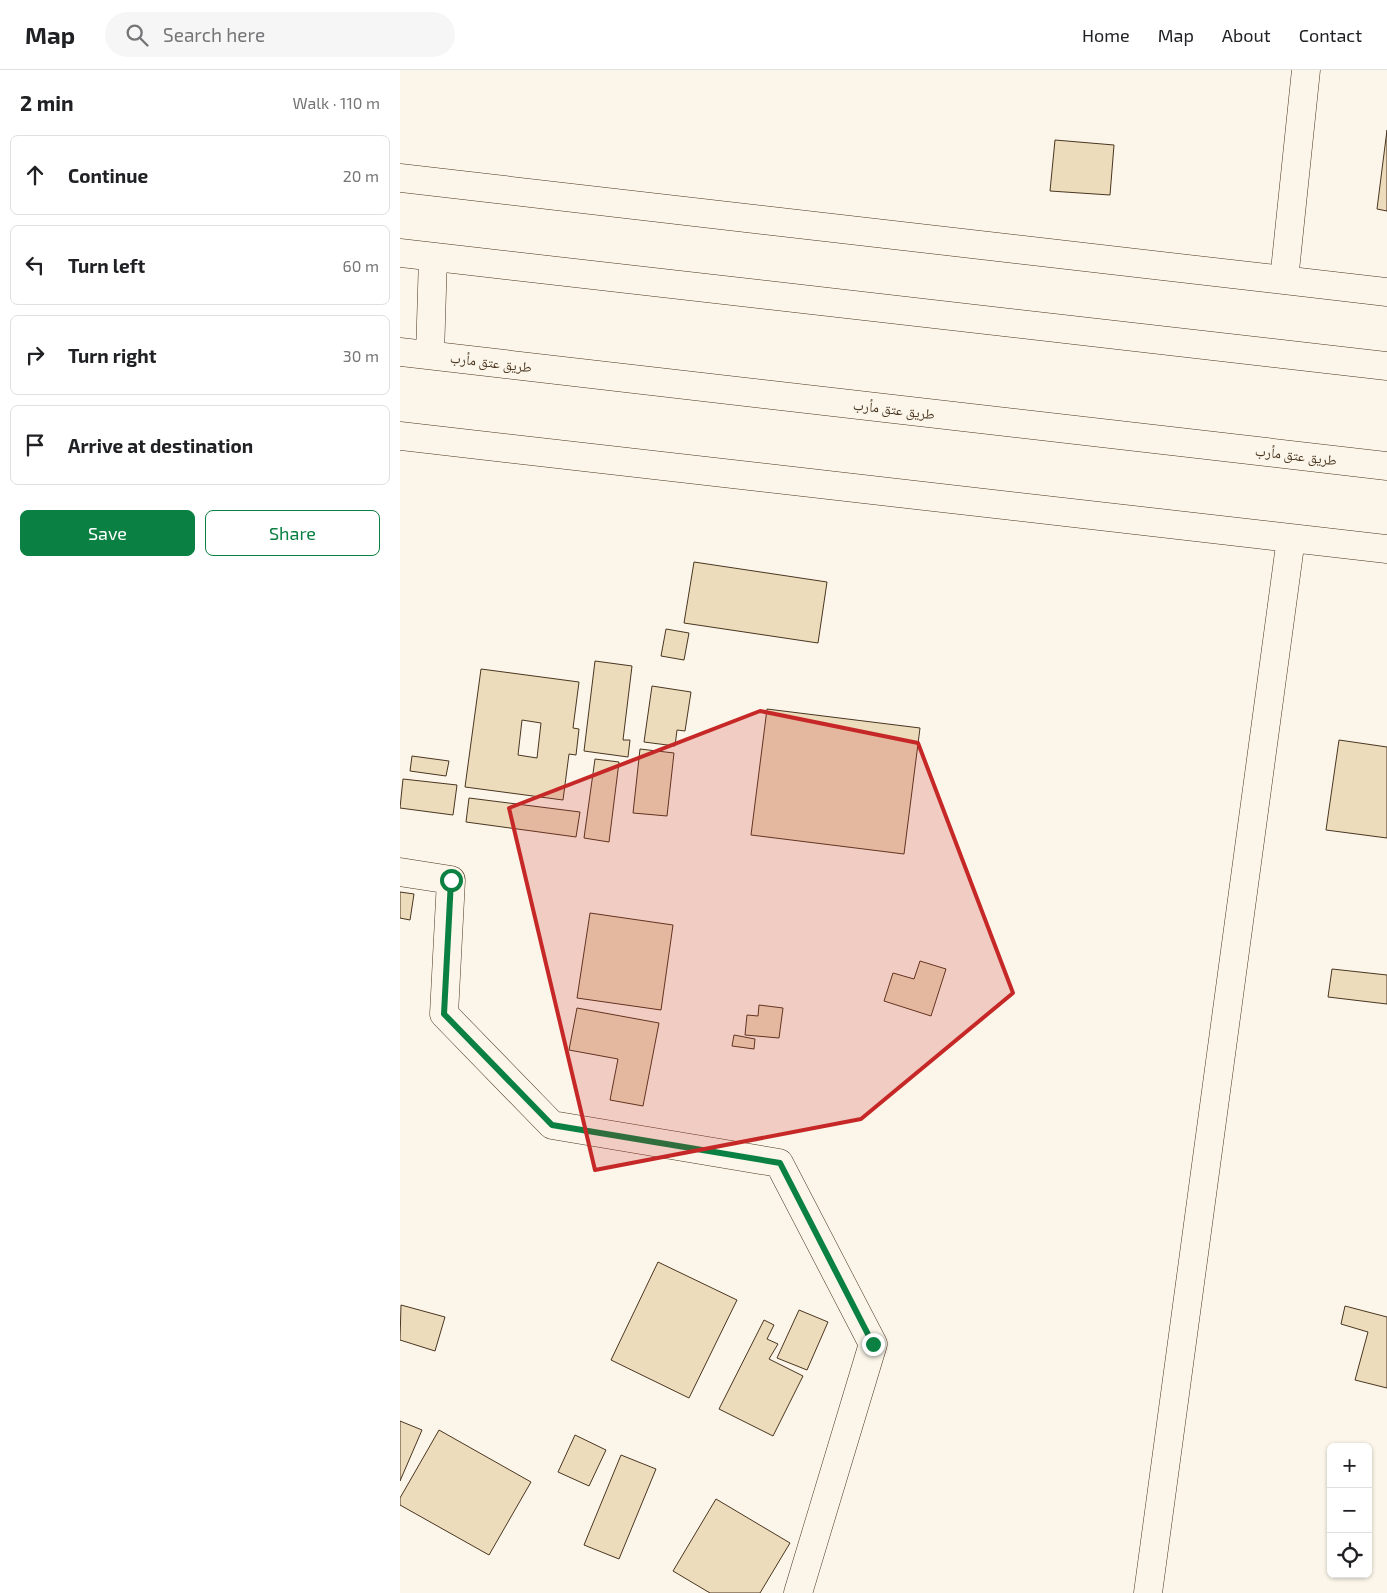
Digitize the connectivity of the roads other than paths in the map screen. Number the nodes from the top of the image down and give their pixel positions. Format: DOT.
graph roads {
  1 [pos="1306,70"];
  2 [pos="400,178"];
  3 [pos="400,253"];
  4 [pos="433,257"];
  5 [pos="1284,280"];
  6 [pos="1387,292"];
  7 [pos="400,352"];
  8 [pos="430,355"];
  9 [pos="1387,366"];
  10 [pos="400,436"];
  11 [pos="1387,466"];
  12 [pos="1291,538"];
  13 [pos="1387,550"];
  14 [pos="400,872"];
  15 [pos="798,1593"];
  16 [pos="1148,1593"];
  1 -- 5 [label="street"];
  2 -- 5 [label="street"];
  3 -- 4 [label="street"];
  4 -- 8 [label="street"];
  4 -- 9 [label="street"];
  5 -- 6 [label="street"];
  7 -- 8 [label="street, طريق عتق مأرب"];
  8 -- 11 [label="street, طريق عتق مأرب"];
  10 -- 12 [label="street"];
  12 -- 13 [label="street"];
  12 -- 16 [label="street"];
  14 -- 15 [label="street"];
}
